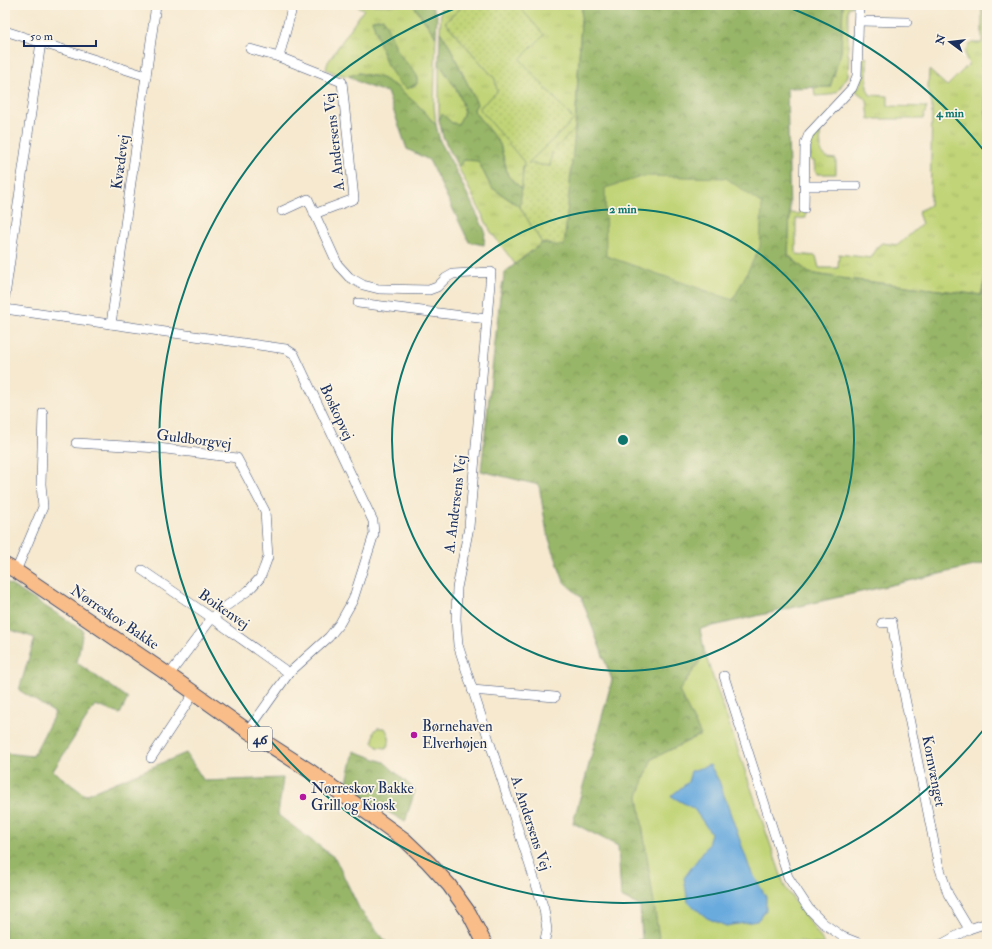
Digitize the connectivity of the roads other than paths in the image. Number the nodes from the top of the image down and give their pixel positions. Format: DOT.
graph roads {
  1 [pos="156,5"];
  2 [pos="859,5"];
  3 [pos="291,12"];
  4 [pos="859,21"];
  5 [pos="907,22"];
  6 [pos="5,31"];
  7 [pos="41,42"];
  8 [pos="250,48"];
  9 [pos="279,57"];
  10 [pos="146,76"];
  11 [pos="804,186"];
  12 [pos="857,186"];
  13 [pos="804,209"];
  14 [pos="282,211"];
  15 [pos="314,214"];
  16 [pos="5,296"];
  17 [pos="358,303"];
  18 [pos="5,309"];
  19 [pos="487,319"];
  20 [pos="111,324"];
  21 [pos="43,413"];
  22 [pos="76,443"];
  23 [pos="10,568"];
  24 [pos="142,570"];
  25 [pos="212,618"];
  26 [pos="882,623"];
  27 [pos="289,673"];
  28 [pos="169,675"];
  29 [pos="724,676"];
  30 [pos="472,690"];
  31 [pos="194,693"];
  32 [pos="555,697"];
  33 [pos="248,731"];
  34 [pos="151,758"];
  35 [pos="987,923"];
  36 [pos="969,929"];
  37 [pos="485,944"];
  38 [pos="544,944"];
  39 [pos="861,944"];
  40 [pos="942,944"];
  1 -- 10 [label="street, Kvædevej"];
  2 -- 4 [label="street"];
  3 -- 9 [label="street"];
  4 -- 5 [label="street"];
  4 -- 11 [label="street"];
  6 -- 7 [label="street"];
  7 -- 10 [label="street"];
  7 -- 16 [label="street"];
  8 -- 9 [label="street, A. Andersens Vej"];
  9 -- 15 [label="street, A. Andersens Vej"];
  10 -- 20 [label="street, Kvædevej"];
  11 -- 12 [label="street"];
  11 -- 13 [label="street"];
  14 -- 15 [label="street, A. Andersens Vej"];
  15 -- 19 [label="street, A. Andersens Vej"];
  17 -- 19 [label="street"];
  18 -- 20 [label="street, Boskopvej"];
  19 -- 30 [label="street, A. Andersens Vej"];
  20 -- 27 [label="street, Boskopvej"];
  21 -- 23 [label="street, Nørreskov Bakke"];
  22 -- 25 [label="street, Guldborgvej"];
  23 -- 28 [label="main road, Nørreskov Bakke / 46"];
  24 -- 25 [label="street, Boikenvej"];
  25 -- 27 [label="street, Boikenvej"];
  25 -- 28 [label="street, Guldborgvej"];
  26 -- 36 [label="street, Kornvænget"];
  27 -- 33 [label="street, Boskopvej"];
  28 -- 31 [label="main road, Nørreskov Bakke / 46"];
  29 -- 39 [label="street"];
  30 -- 32 [label="street"];
  30 -- 38 [label="street, A. Andersens Vej"];
  31 -- 33 [label="main road, Nørreskov Bakke / 46"];
  31 -- 34 [label="street"];
  33 -- 37 [label="main road, Nørreskov Bakke / 46"];
  35 -- 36 [label="street"];
  36 -- 40 [label="street"];
}
